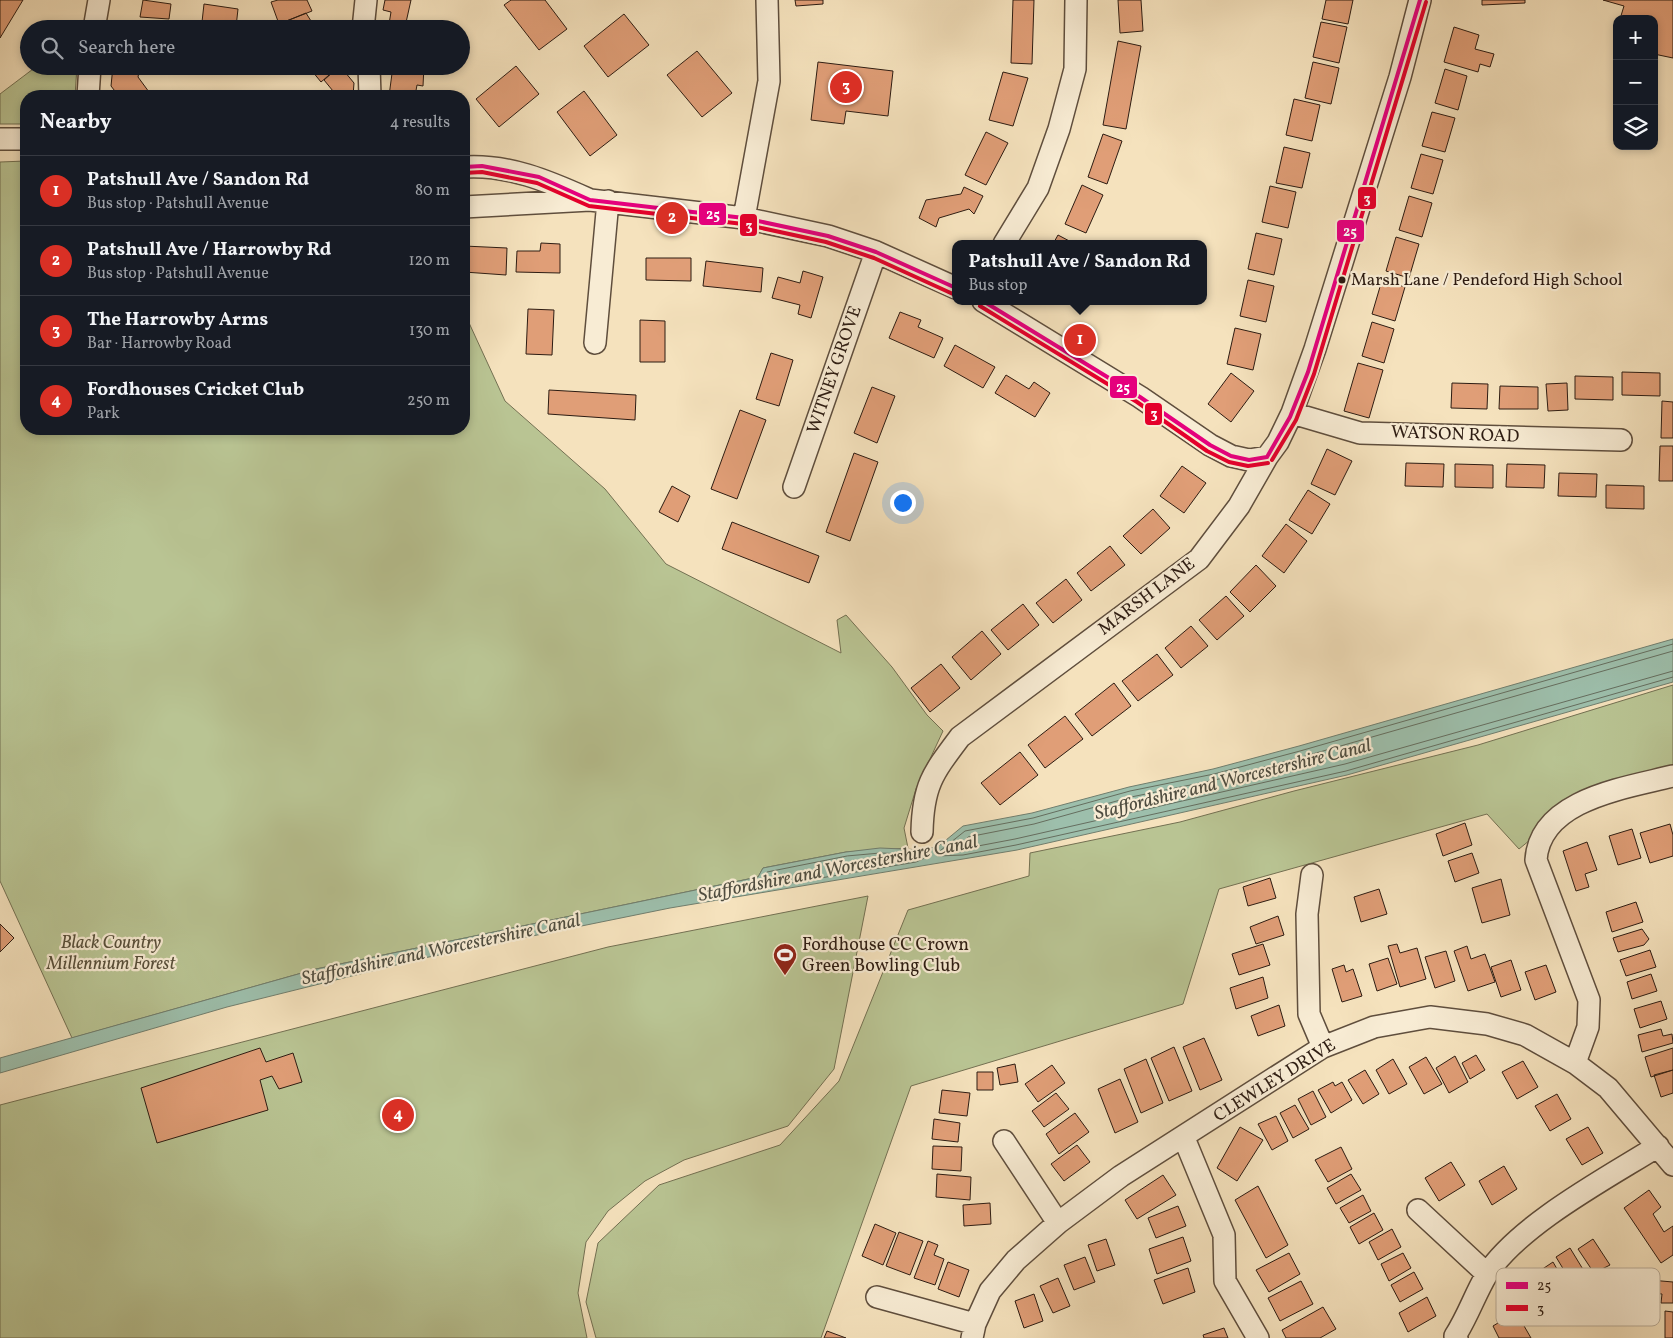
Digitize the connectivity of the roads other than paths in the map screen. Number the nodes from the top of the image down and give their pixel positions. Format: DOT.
graph roads {
  1 [pos="99,0"];
  2 [pos="366,0"];
  3 [pos="766,0"];
  4 [pos="1076,0"];
  5 [pos="1420,0"];
  6 [pos="96,20"];
  7 [pos="364,20"];
  8 [pos="89,75"];
  9 [pos="369,75"];
  10 [pos="88,90"];
  11 [pos="370,90"];
  12 [pos="0,139"];
  13 [pos="20,139"];
  14 [pos="470,167"];
  15 [pos="599,200"];
  16 [pos="470,207"];
  17 [pos="744,218"];
  18 [pos="1006,240"];
  19 [pos="876,252"];
  20 [pos="952,286"];
  21 [pos="990,305"];
  22 [pos="595,343"];
  23 [pos="1292,413"];
  24 [pos="1621,440"];
  25 [pos="1267,457"];
  26 [pos="794,487"];
  27 [pos="1673,776"];
  28 [pos="922,832"];
  29 [pos="1312,875"];
  30 [pos="1323,1047"];
  31 [pos="1575,1063"];
  32 [pos="1184,1138"];
  33 [pos="1004,1141"];
  34 [pos="1658,1146"];
  35 [pos="1673,1165"];
  36 [pos="1418,1210"];
  37 [pos="1058,1223"];
  38 [pos="1487,1274"];
  39 [pos="878,1297"];
  40 [pos="974,1331"];
  41 [pos="1455,1337"];
  42 [pos="1258,1338"];
  1 -- 6 [label="street"];
  2 -- 7 [label="street"];
  3 -- 17 [label="street"];
  4 -- 18 [label="street"];
  5 -- 23 [label="street, MARSH LANE"];
  8 -- 10 [label="street"];
  9 -- 11 [label="street"];
  12 -- 13 [label="street"];
  14 -- 15 [label="street"];
  15 -- 16 [label="street"];
  15 -- 17 [label="street"];
  15 -- 22 [label="street"];
  17 -- 19 [label="street"];
  19 -- 20 [label="street"];
  19 -- 26 [label="street, WITNEY GROVE"];
  21 -- 25 [label="street"];
  23 -- 24 [label="street, WATSON ROAD"];
  23 -- 25 [label="street, MARSH LANE"];
  25 -- 28 [label="street, MARSH LANE"];
  27 -- 31 [label="street"];
  29 -- 30 [label="street"];
  30 -- 31 [label="street, CLEWLEY DRIVE"];
  30 -- 32 [label="street, CLEWLEY DRIVE"];
  31 -- 34 [label="street, CLEWLEY DRIVE"];
  32 -- 37 [label="street, CLEWLEY DRIVE"];
  32 -- 42 [label="street"];
  33 -- 37 [label="street"];
  34 -- 35 [label="street, CLEWLEY DRIVE"];
  34 -- 38 [label="street"];
  36 -- 38 [label="street"];
  37 -- 40 [label="street, CLEWLEY DRIVE"];
  38 -- 41 [label="street"];
  39 -- 40 [label="street"];
}
